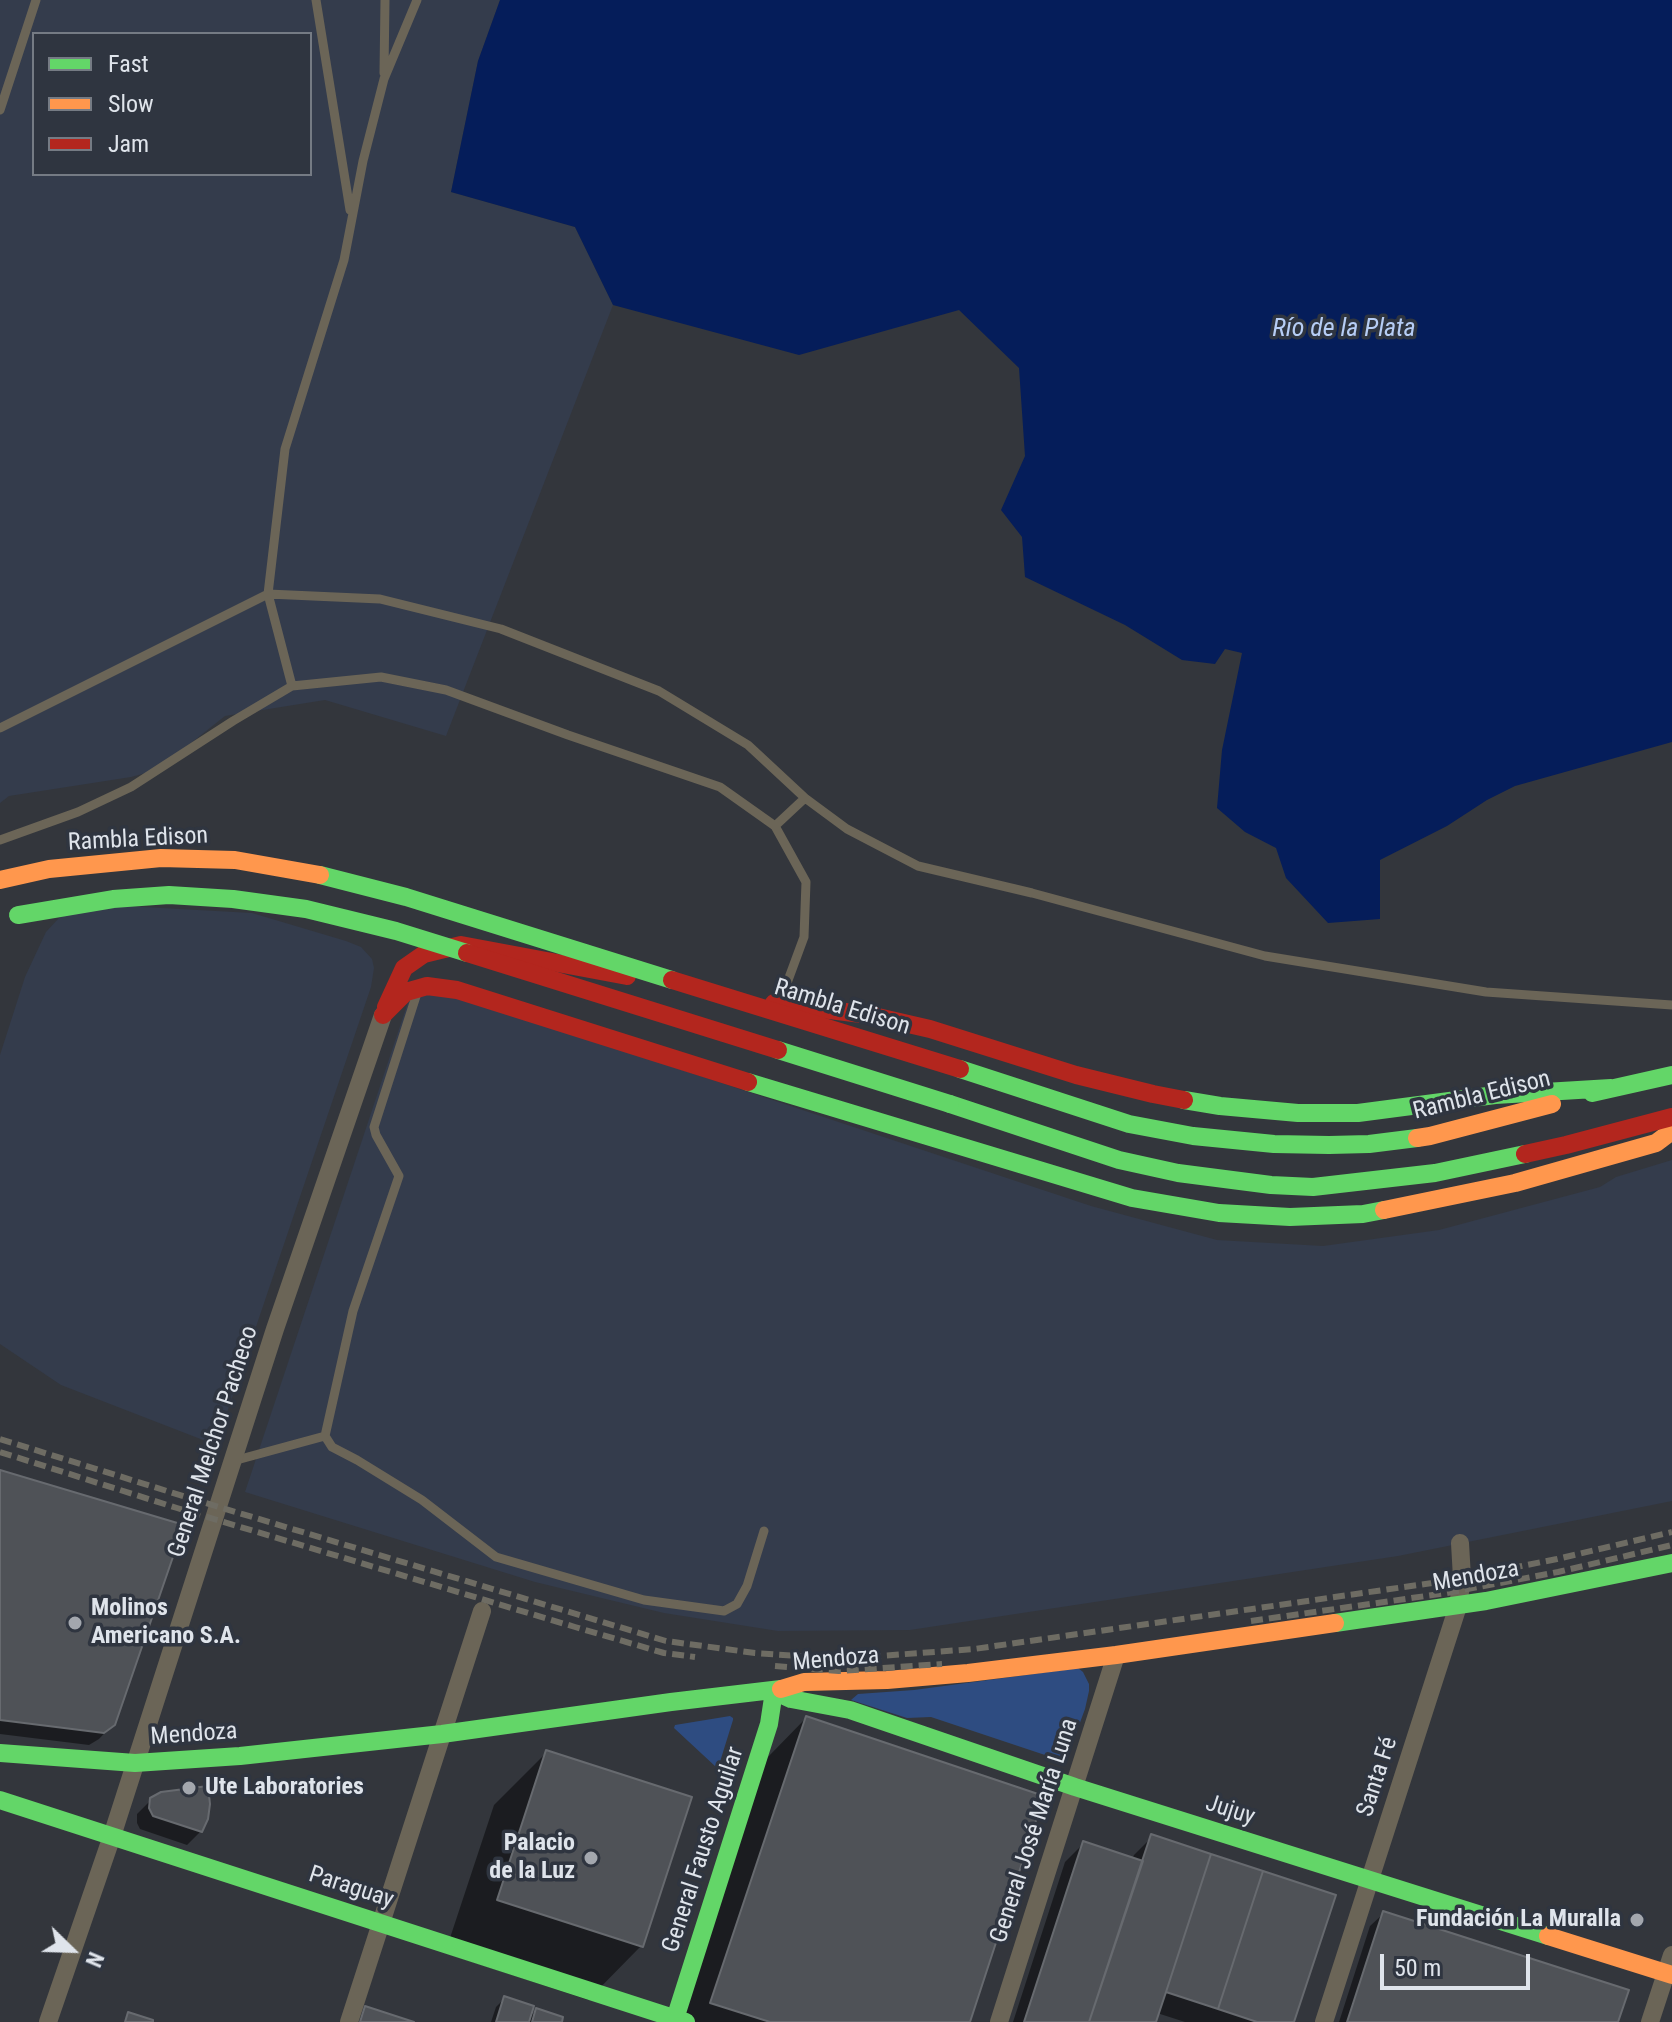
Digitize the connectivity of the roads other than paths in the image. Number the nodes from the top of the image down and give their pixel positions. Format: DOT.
graph roads {
  1 [pos="36,0"];
  2 [pos="316,0"];
  3 [pos="385,0"];
  4 [pos="417,0"];
  5 [pos="384,79"];
  6 [pos="0,110"];
  7 [pos="344,260"];
  8 [pos="268,594"];
  9 [pos="292,686"];
  10 [pos="0,728"];
  11 [pos="805,798"];
  12 [pos="775,826"];
  13 [pos="0,840"];
  14 [pos="0,880"];
  15 [pos="9,917"];
  16 [pos="419,988"];
  17 [pos="779,1004"];
  18 [pos="1672,1005"];
  19 [pos="383,1015"];
  20 [pos="1672,1075"];
  21 [pos="1611,1088"];
  22 [pos="1672,1117"];
  23 [pos="1672,1131"];
  24 [pos="325,1436"];
  25 [pos="233,1461"];
  26 [pos="764,1531"];
  27 [pos="1460,1543"];
  28 [pos="1672,1563"];
  29 [pos="1458,1606"];
  30 [pos="482,1611"];
  31 [pos="1116,1655"];
  32 [pos="774,1691"];
  33 [pos="442,1734"];
  34 [pos="0,1753"];
  35 [pos="135,1763"];
  36 [pos="1075,1787"];
  37 [pos="0,1800"];
  38 [pos="112,1836"];
  39 [pos="1370,1881"];
  40 [pos="381,1923"];
  41 [pos="1672,1955"];
  42 [pos="1669,1974"];
  43 [pos="679,2021"];
  44 [pos="48,2022"];
  45 [pos="349,2022"];
  46 [pos="999,2022"];
  47 [pos="1324,2022"];
  48 [pos="1650,2022"];
  1 -- 6 [label="lane"];
  2 -- 7 [label="lane"];
  3 -- 5 [label="lane"];
  4 -- 5 [label="lane"];
  5 -- 7 [label="lane"];
  7 -- 8 [label="lane"];
  8 -- 9 [label="lane"];
  8 -- 10 [label="lane"];
  8 -- 11 [label="lane"];
  9 -- 12 [label="lane"];
  9 -- 13 [label="lane"];
  11 -- 12 [label="lane"];
  11 -- 18 [label="lane"];
  12 -- 17 [label="lane"];
  14 -- 21 [label="main road, Rambla Edison, bridge"];
  15 -- 22 [label="main road, bridge"];
  16 -- 19 [label="main road"];
  16 -- 23 [label="main road"];
  16 -- 24 [label="lane"];
  17 -- 19 [label="main road"];
  17 -- 21 [label="main road"];
  19 -- 25 [label="street, General Melchor Pacheco"];
  20 -- 21 [label="main road, Rambla Edison"];
  24 -- 25 [label="lane"];
  24 -- 26 [label="lane"];
  25 -- 35 [label="street, General Melchor Pacheco"];
  27 -- 29 [label="street, Santa Fé"];
  28 -- 29 [label="main road, Mendoza"];
  29 -- 31 [label="main road, Mendoza"];
  29 -- 39 [label="street, Santa Fé"];
  30 -- 33 [label="street"];
  31 -- 32 [label="main road, Mendoza"];
  31 -- 36 [label="street, General José María Luna"];
  32 -- 33 [label="main road, Mendoza"];
  32 -- 36 [label="main road, Jujuy"];
  32 -- 43 [label="main road, General Fausto Aguilar"];
  33 -- 35 [label="main road, Mendoza"];
  33 -- 40 [label="street"];
  34 -- 35 [label="main road, Mendoza"];
  35 -- 38 [label="street, General Melchor Pacheco"];
  36 -- 39 [label="main road, Jujuy"];
  36 -- 46 [label="street, General José María Luna"];
  37 -- 38 [label="main road, Paraguay"];
  38 -- 40 [label="main road, Paraguay"];
  38 -- 44 [label="street, General Melchor Pacheco"];
  39 -- 42 [label="main road, Jujuy"];
  39 -- 47 [label="street, Santa Fé"];
  40 -- 43 [label="main road, Paraguay"];
  40 -- 45 [label="street"];
  41 -- 42 [label="street"];
  42 -- 48 [label="street"];
}
